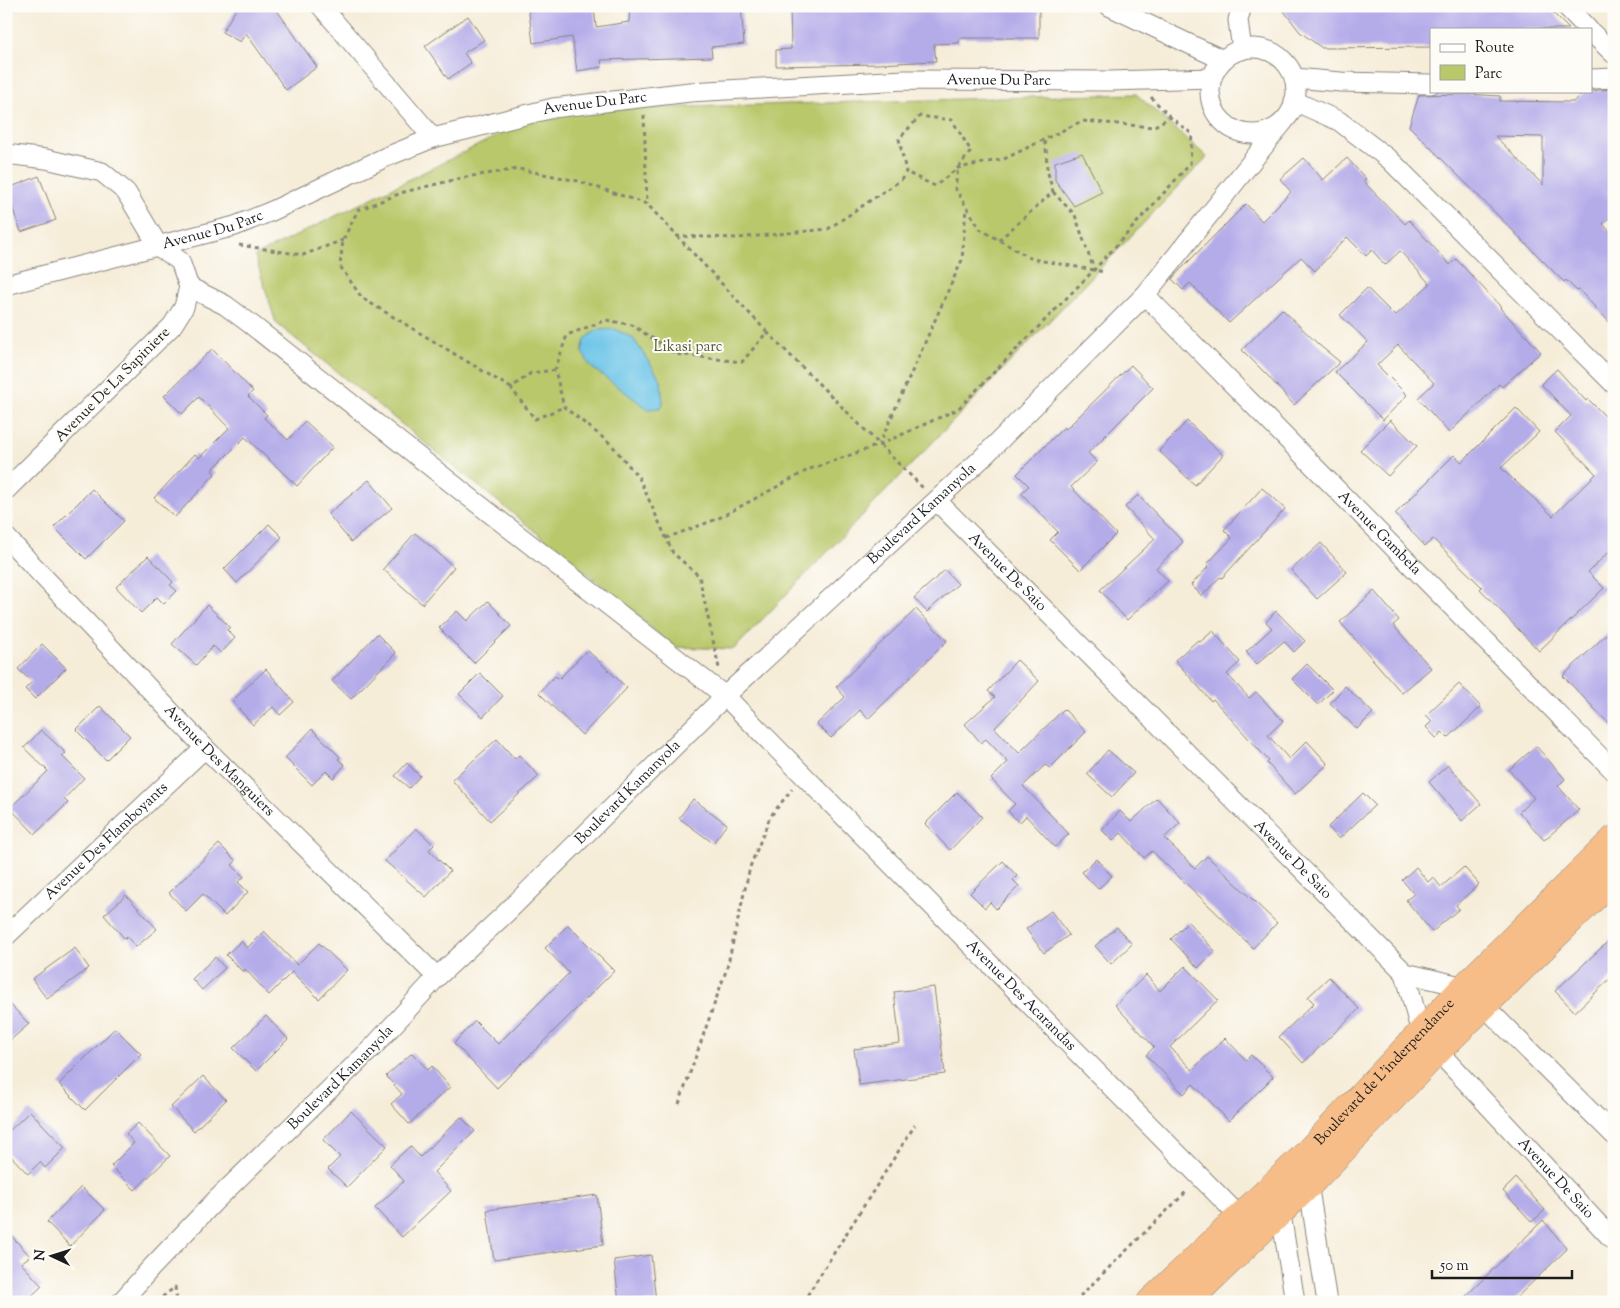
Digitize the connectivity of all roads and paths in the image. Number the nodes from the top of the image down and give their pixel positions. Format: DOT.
graph roads {
  1 [pos="321,6"];
  2 [pos="1108,6"];
  3 [pos="1242,6"];
  4 [pos="1566,6"];
  5 [pos="1587,28"];
  6 [pos="1592,33"];
  7 [pos="1242,50"];
  8 [pos="1614,54"];
  9 [pos="1223,60"];
  10 [pos="1212,78"];
  11 [pos="1294,78"];
  12 [pos="1614,78"];
  13 [pos="1592,79"];
  14 [pos="1430,84"];
  15 [pos="1150,96"];
  16 [pos="1294,100"];
  17 [pos="644,113"];
  18 [pos="1170,117"];
  19 [pos="1284,121"];
  20 [pos="433,138"];
  21 [pos="1043,139"];
  22 [pos="6,154"];
  23 [pos="958,168"];
  24 [pos="906,172"];
  25 [pos="1053,192"];
  26 [pos="647,204"];
  27 [pos="966,207"];
  28 [pos="235,226"];
  29 [pos="676,236"];
  30 [pos="343,240"];
  31 [pos="999,240"];
  32 [pos="159,247"];
  33 [pos="1094,270"];
  34 [pos="1105,272"];
  35 [pos="6,284"];
  36 [pos="189,287"];
  37 [pos="1145,295"];
  38 [pos="766,332"];
  39 [pos="555,370"];
  40 [pos="1614,384"];
  41 [pos="512,388"];
  42 [pos="564,407"];
  43 [pos="880,445"];
  44 [pos="6,490"];
  45 [pos="937,501"];
  46 [pos="6,537"];
  47 [pos="666,538"];
  48 [pos="725,696"];
  49 [pos="205,748"];
  50 [pos="1614,771"];
  51 [pos="802,776"];
  52 [pos="1614,840"];
  53 [pos="1614,877"];
  54 [pos="6,936"];
  55 [pos="1405,972"];
  56 [pos="437,977"];
  57 [pos="1474,996"];
  58 [pos="1429,1042"];
  59 [pos="679,1104"];
  60 [pos="915,1124"];
  61 [pos="1614,1135"];
  62 [pos="1304,1157"];
  63 [pos="1201,1177"];
  64 [pos="1275,1184"];
  65 [pos="1308,1184"];
  66 [pos="1281,1211"];
  67 [pos="1239,1216"];
  68 [pos="1614,1241"];
  69 [pos="121,1302"];
  70 [pos="156,1302"];
  71 [pos="177,1302"];
  72 [pos="803,1302"];
  73 [pos="1074,1302"];
  74 [pos="1151,1302"];
  75 [pos="1186,1302"];
  76 [pos="1295,1302"];
  77 [pos="1328,1302"];
  1 -- 20 [label="street"];
  2 -- 9 [label="street"];
  3 -- 7 [label="street"];
  4 -- 5 [label="street"];
  6 -- 8 [label="street"];
  7 -- 9 [label="street"];
  7 -- 11 [label="street"];
  9 -- 10 [label="street"];
  10 -- 19 [label="street"];
  10 -- 20 [label="street, Avenue Du Parc"];
  11 -- 14 [label="street"];
  11 -- 16 [label="street"];
  12 -- 13 [label="street"];
  15 -- 18 [label="path"];
  16 -- 19 [label="street"];
  16 -- 40 [label="street"];
  17 -- 26 [label="path"];
  18 -- 21 [label="path"];
  18 -- 33 [label="path"];
  19 -- 37 [label="street, Boulevard Kamanyola"];
  20 -- 28 [label="street, Avenue Du Parc"];
  21 -- 23 [label="path"];
  21 -- 25 [label="path"];
  22 -- 32 [label="street"];
  23 -- 24 [label="path"];
  23 -- 24 [label="path"];
  23 -- 27 [label="path"];
  24 -- 29 [label="path"];
  25 -- 31 [label="path"];
  25 -- 33 [label="path"];
  26 -- 29 [label="path"];
  26 -- 30 [label="path"];
  27 -- 31 [label="path"];
  27 -- 43 [label="path"];
  28 -- 30 [label="path"];
  28 -- 32 [label="street, Avenue Du Parc"];
  29 -- 38 [label="path"];
  30 -- 41 [label="path"];
  31 -- 33 [label="path"];
  32 -- 35 [label="street, Avenue Du Parc"];
  32 -- 36 [label="street"];
  33 -- 34 [label="path"];
  33 -- 43 [label="path"];
  36 -- 44 [label="street, Avenue De La Sapiniere"];
  36 -- 48 [label="street, Avenue Des Acarandas"];
  37 -- 45 [label="street, Boulevard Kamanyola"];
  37 -- 50 [label="street, Avenue Gambela"];
  38 -- 39 [label="path"];
  38 -- 43 [label="path"];
  39 -- 41 [label="path"];
  39 -- 42 [label="path"];
  41 -- 42 [label="path"];
  42 -- 47 [label="path"];
  43 -- 45 [label="path"];
  43 -- 47 [label="path"];
  45 -- 48 [label="street, Boulevard Kamanyola"];
  45 -- 55 [label="street, Avenue De Saio"];
  46 -- 49 [label="street, Avenue Des Manguiers"];
  47 -- 48 [label="path"];
  48 -- 51 [label="street, Avenue Des Acarandas"];
  48 -- 56 [label="street, Boulevard Kamanyola"];
  49 -- 54 [label="street, Avenue Des Flamboyants"];
  49 -- 56 [label="street, Avenue Des Manguiers"];
  51 -- 59 [label="path"];
  51 -- 63 [label="street, Avenue Des Acarandas"];
  52 -- 57 [label="highway, Boulevard de L'inderpendance"];
  53 -- 57 [label="highway, Boulevard de L'inderpendance"];
  55 -- 57 [label="street"];
  55 -- 58 [label="street, Avenue De Saio"];
  56 -- 69 [label="street, Boulevard Kamanyola"];
  57 -- 58 [label="highway, Boulevard de L'inderpendance"];
  57 -- 61 [label="street"];
  58 -- 62 [label="highway, Boulevard de L'inderpendance"];
  58 -- 65 [label="highway, Boulevard de L'inderpendance"];
  58 -- 68 [label="street, Avenue De Saio"];
  60 -- 72 [label="path"];
  62 -- 64 [label="highway, Boulevard de L'inderpendance"];
  62 -- 65 [label="street"];
  63 -- 67 [label="street, Avenue Des Acarandas"];
  63 -- 73 [label="path"];
  64 -- 66 [label="street"];
  64 -- 67 [label="highway, Boulevard de L'inderpendance"];
  65 -- 66 [label="highway, Boulevard de L'inderpendance"];
  65 -- 77 [label="street"];
  66 -- 75 [label="highway, Boulevard de L'inderpendance"];
  66 -- 76 [label="street"];
  67 -- 74 [label="highway, Boulevard de L'inderpendance"];
  70 -- 71 [label="path"];
}
